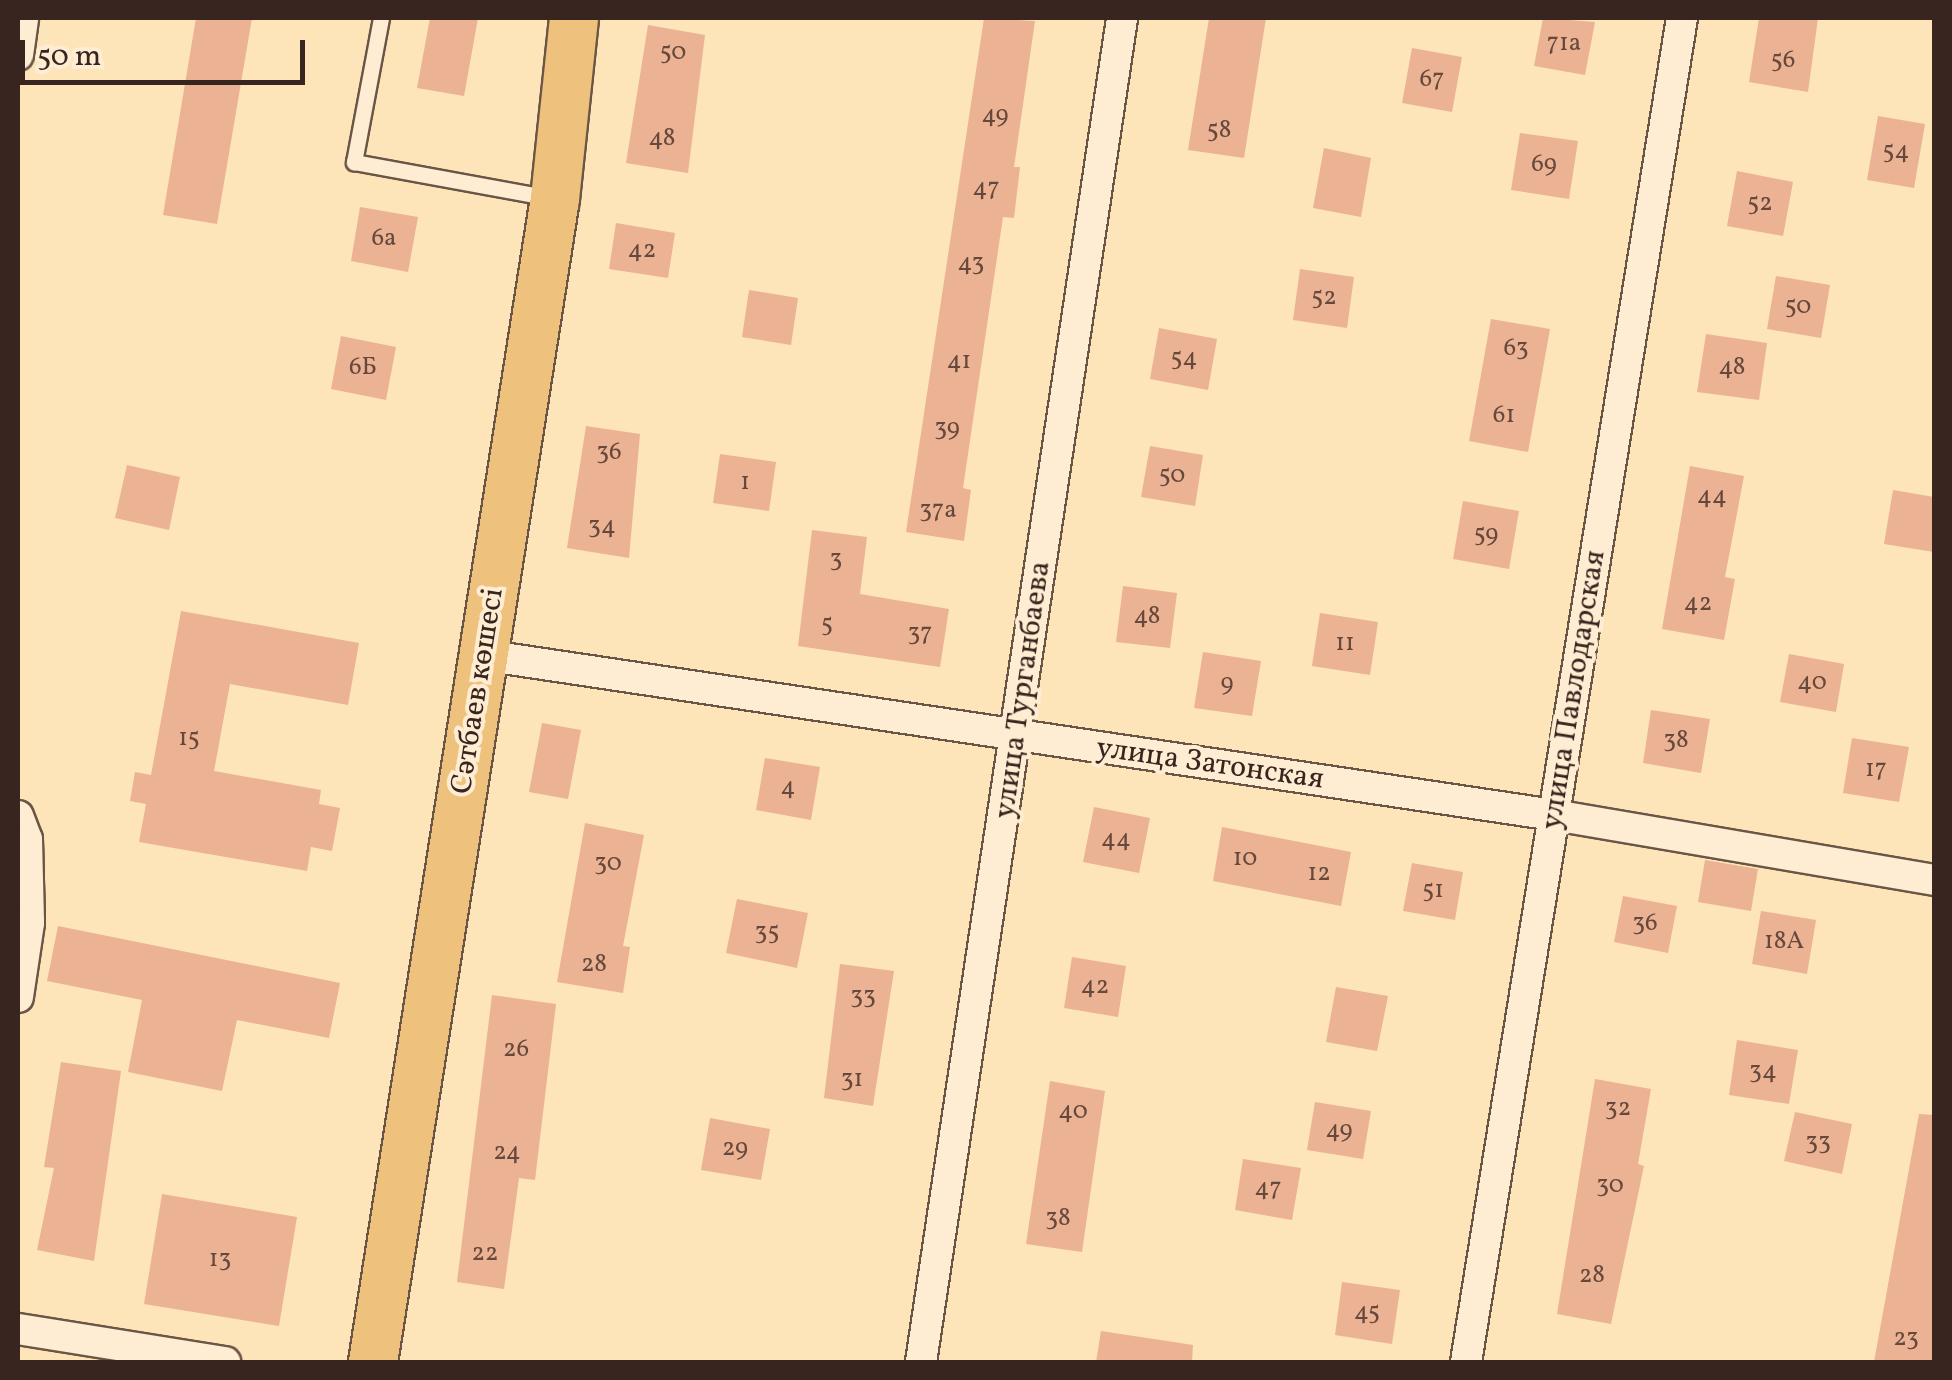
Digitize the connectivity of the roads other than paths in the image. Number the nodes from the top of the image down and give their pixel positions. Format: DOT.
graph roads {
  1 [pos="23,18"];
  2 [pos="380,18"];
  3 [pos="574,18"];
  4 [pos="1122,18"];
  5 [pos="1682,18"];
  6 [pos="18,55"];
  7 [pos="555,199"];
  8 [pos="484,655"];
  9 [pos="1016,735"];
  10 [pos="1554,815"];
  11 [pos="18,816"];
  12 [pos="1934,880"];
  13 [pos="18,997"];
  14 [pos="18,1329"];
  15 [pos="226,1362"];
  16 [pos="373,1362"];
  17 [pos="921,1362"];
  18 [pos="1466,1362"];
  1 -- 6 [label="street"];
  2 -- 7 [label="lane"];
  3 -- 7 [label="main road, Сәтбаев көшесі"];
  4 -- 9 [label="street, улица Турганбаева"];
  5 -- 10 [label="street, улица Павлодарская"];
  7 -- 8 [label="main road, Сәтбаев көшесі"];
  8 -- 9 [label="street, улица Затонская"];
  8 -- 16 [label="main road, Сәтбаев көшесі"];
  9 -- 10 [label="street, улица Затонская"];
  9 -- 17 [label="street, улица Турганбаева"];
  10 -- 12 [label="street, улица Затонская"];
  10 -- 18 [label="street, улица Павлодарская"];
  11 -- 13 [label="street"];
  14 -- 15 [label="street"];
}
